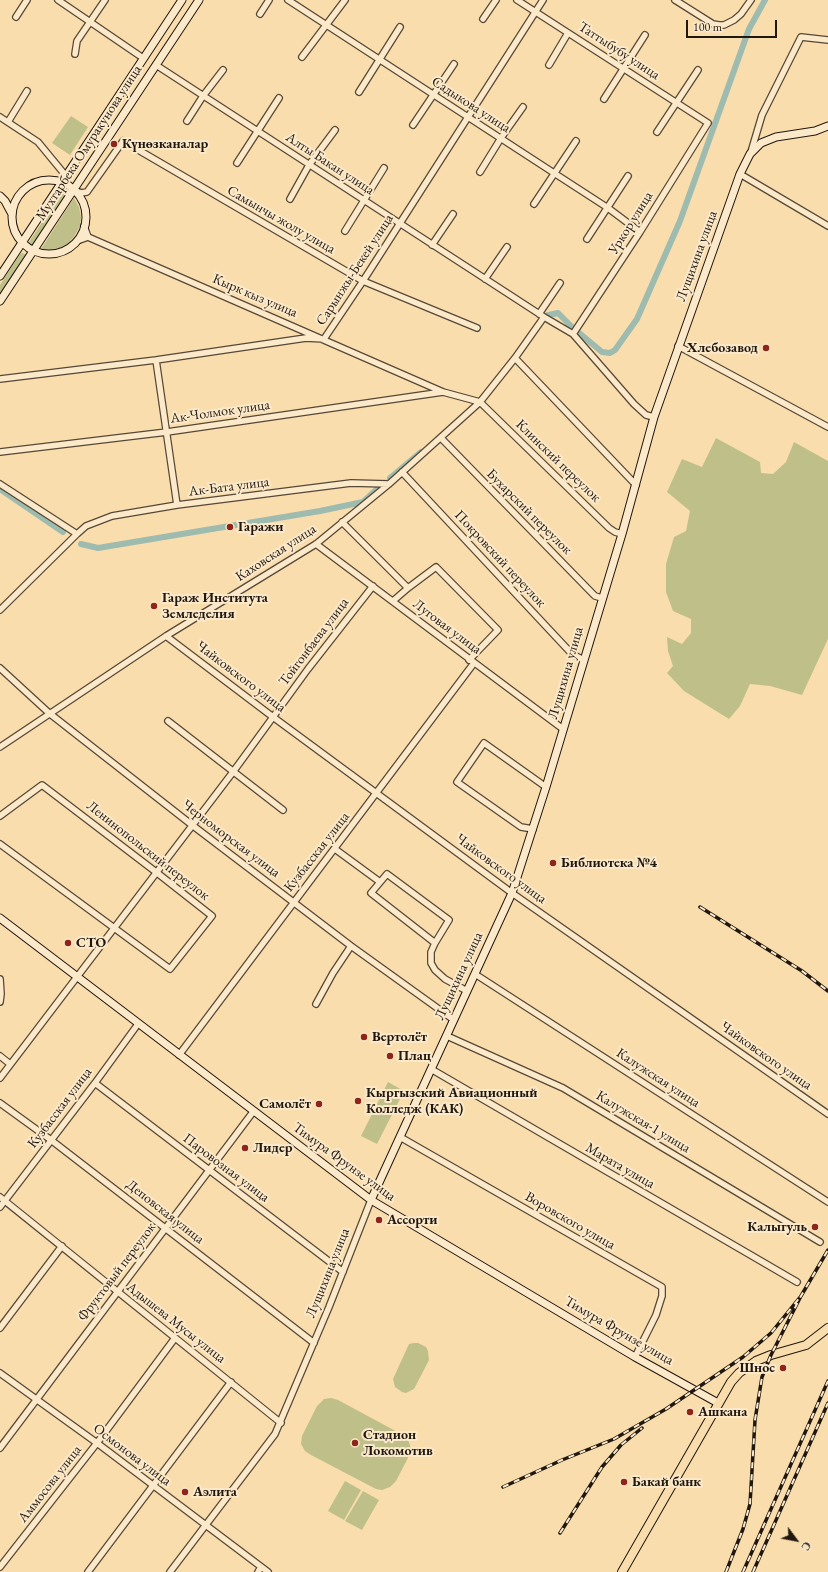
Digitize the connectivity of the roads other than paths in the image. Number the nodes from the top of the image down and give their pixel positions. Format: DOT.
graph roads {
  1 [pos="27,0"];
  2 [pos="58,0"];
  3 [pos="105,0"];
  4 [pos="182,0"];
  5 [pos="199,0"];
  6 [pos="268,0"];
  7 [pos="288,0"];
  8 [pos="345,0"];
  9 [pos="496,0"];
  10 [pos="517,0"];
  11 [pos="543,0"];
  12 [pos="675,0"];
  13 [pos="751,0"];
  14 [pos="535,12"];
  15 [pos="260,14"];
  16 [pos="16,17"];
  17 [pos="483,19"];
  18 [pos="90,22"];
  19 [pos="327,25"];
  20 [pos="400,27"];
  21 [pos="568,33"];
  22 [pos="645,35"];
  23 [pos="828,40"];
  24 [pos="75,54"];
  25 [pos="302,57"];
  26 [pos="143,58"];
  27 [pos="379,59"];
  28 [pos="454,64"];
  29 [pos="156,65"];
  30 [pos="549,65"];
  31 [pos="623,68"];
  32 [pos="223,70"];
  33 [pos="698,70"];
  34 [pos="27,91"];
  35 [pos="359,92"];
  36 [pos="433,94"];
  37 [pos="203,96"];
  38 [pos="279,98"];
  39 [pos="604,98"];
  40 [pos="676,102"];
  41 [pos="523,108"];
  42 [pos="0,117"];
  43 [pos="469,117"];
  44 [pos="187,121"];
  45 [pos="8,122"];
  46 [pos="708,123"];
  47 [pos="413,126"];
  48 [pos="828,126"];
  49 [pos="334,130"];
  50 [pos="257,131"];
  51 [pos="657,132"];
  52 [pos="501,138"];
  53 [pos="576,141"];
  54 [pos="750,154"];
  55 [pos="237,163"];
  56 [pos="310,165"];
  57 [pos="384,168"];
  58 [pos="480,172"];
  59 [pos="554,173"];
  60 [pos="740,174"];
  61 [pos="628,176"];
  62 [pos="64,179"];
  63 [pos="74,190"];
  64 [pos="21,193"];
  65 [pos="0,196"];
  66 [pos="290,199"];
  67 [pos="363,200"];
  68 [pos="534,204"];
  69 [pos="608,208"];
  70 [pos="453,214"];
  71 [pos="12,215"];
  72 [pos="400,224"];
  73 [pos="84,226"];
  74 [pos="828,226"];
  75 [pos="345,231"];
  76 [pos="640,232"];
  77 [pos="88,237"];
  78 [pos="587,239"];
  79 [pos="77,241"];
  80 [pos="22,243"];
  81 [pos="432,245"];
  82 [pos="507,247"];
  83 [pos="33,251"];
  84 [pos="0,276"];
  85 [pos="485,279"];
  86 [pos="363,281"];
  87 [pos="560,283"];
  88 [pos="0,301"];
  89 [pos="542,316"];
  90 [pos="477,328"];
  91 [pos="573,334"];
  92 [pos="324,339"];
  93 [pos="678,346"];
  94 [pos="515,358"];
  95 [pos="156,360"];
  96 [pos="0,379"];
  97 [pos="443,392"];
  98 [pos="480,402"];
  99 [pos="654,417"];
  100 [pos="828,427"];
  101 [pos="167,432"];
  102 [pos="440,438"];
  103 [pos="0,452"];
  104 [pos="402,472"];
  105 [pos="0,484"];
  106 [pos="389,484"];
  107 [pos="636,485"];
  108 [pos="177,505"];
  109 [pos="342,522"];
  110 [pos="77,534"];
  111 [pos="622,534"];
  112 [pos="316,544"];
  113 [pos="373,586"];
  114 [pos="408,588"];
  115 [pos="602,598"];
  116 [pos="393,601"];
  117 [pos="0,610"];
  118 [pos="166,636"];
  119 [pos="584,660"];
  120 [pos="472,662"];
  121 [pos="0,668"];
  122 [pos="49,714"];
  123 [pos="273,717"];
  124 [pos="168,720"];
  125 [pos="563,729"];
  126 [pos="0,747"];
  127 [pos="233,772"];
  128 [pos="546,787"];
  129 [pos="377,793"];
  130 [pos="283,810"];
  131 [pos="0,816"];
  132 [pos="192,825"];
  133 [pos="533,829"];
  134 [pos="0,844"];
  135 [pos="335,849"];
  136 [pos="156,872"];
  137 [pos="380,882"];
  138 [pos="512,893"];
  139 [pos="294,902"];
  140 [pos="0,918"];
  141 [pos="114,927"];
  142 [pos="435,943"];
  143 [pos="351,946"];
  144 [pos="475,974"];
  145 [pos="76,976"];
  146 [pos="0,979"];
  147 [pos="467,991"];
  148 [pos="0,1002"];
  149 [pos="316,1004"];
  150 [pos="454,1020"];
  151 [pos="138,1024"];
  152 [pos="446,1036"];
  153 [pos="179,1055"];
  154 [pos="0,1056"];
  155 [pos="10,1064"];
  156 [pos="431,1070"];
  157 [pos="0,1078"];
  158 [pos="95,1083"];
  159 [pos="0,1103"];
  160 [pos="253,1112"];
  161 [pos="828,1114"];
  162 [pos="400,1137"];
  163 [pos="51,1140"];
  164 [pos="209,1170"];
  165 [pos="2,1199"];
  166 [pos="371,1200"];
  167 [pos="828,1202"];
  168 [pos="0,1207"];
  169 [pos="166,1228"];
  170 [pos="820,1242"];
  171 [pos="62,1246"];
  172 [pos="343,1272"];
  173 [pos="797,1282"];
  174 [pos="116,1292"];
  175 [pos="0,1328"];
  176 [pos="828,1328"];
  177 [pos="175,1338"];
  178 [pos="314,1343"];
  179 [pos="635,1357"];
  180 [pos="0,1373"];
  181 [pos="231,1382"];
  182 [pos="37,1400"];
  183 [pos="718,1403"];
  184 [pos="281,1422"];
  185 [pos="97,1443"];
  186 [pos="0,1448"];
  187 [pos="153,1486"];
  188 [pos="206,1526"];
  189 [pos="0,1567"];
  190 [pos="259,1570"];
  191 [pos="88,1572"];
  192 [pos="170,1572"];
  193 [pos="268,1572"];
  194 [pos="622,1572"];
  1 -- 16 [label="street"];
  2 -- 18 [label="street"];
  3 -- 18 [label="street"];
  4 -- 26 [label="main road, Мухтарбека Омуракунова улица"];
  5 -- 29 [label="main road, Мухтарбека Омуракунова улица"];
  6 -- 15 [label="street"];
  7 -- 19 [label="street, Садыкова улица"];
  8 -- 19 [label="street"];
  9 -- 17 [label="street"];
  10 -- 14 [label="street, Таттыбубу улица"];
  11 -- 14 [label="street, Сарынжы-Бекей улица"];
  12 -- 13 [label="street"];
  14 -- 21 [label="street, Таттыбубу улица"];
  14 -- 43 [label="street, Сарынжы-Бекей улица"];
  18 -- 24 [label="street"];
  18 -- 26 [label="street"];
  19 -- 25 [label="street"];
  19 -- 27 [label="street, Садыкова улица"];
  20 -- 27 [label="street"];
  21 -- 30 [label="street"];
  21 -- 31 [label="street, Таттыбубу улица"];
  22 -- 31 [label="street"];
  23 -- 54 [label="street, Лущихина улица"];
  26 -- 62 [label="main road, Мухтарбека Омуракунова улица"];
  27 -- 35 [label="street"];
  27 -- 36 [label="street, Садыкова улица"];
  28 -- 36 [label="street"];
  29 -- 37 [label="street, Алты Бакан улица"];
  29 -- 63 [label="main road, Мухтарбека Омуракунова улица"];
  31 -- 39 [label="street"];
  31 -- 40 [label="street, Таттыбубу улица"];
  32 -- 37 [label="street"];
  33 -- 40 [label="street"];
  34 -- 45 [label="street"];
  36 -- 43 [label="street, Садыкова улица"];
  36 -- 47 [label="street"];
  37 -- 44 [label="street"];
  37 -- 50 [label="street, Алты Бакан улица"];
  38 -- 50 [label="street"];
  40 -- 46 [label="street, Таттыбубу улица"];
  40 -- 51 [label="street"];
  41 -- 52 [label="street"];
  42 -- 45 [label="street"];
  43 -- 52 [label="street, Садыкова улица"];
  43 -- 72 [label="street, Сарынжы-Бекей улица"];
  45 -- 62 [label="street"];
  46 -- 76 [label="street, Уркор улица"];
  48 -- 54 [label="main road, Лущихина улица"];
  49 -- 56 [label="street"];
  50 -- 55 [label="street"];
  50 -- 56 [label="street, Алты Бакан улица"];
  52 -- 58 [label="street"];
  52 -- 59 [label="street, Садыкова улица"];
  53 -- 59 [label="street"];
  54 -- 60 [label="main road, Лущихина улица"];
  56 -- 66 [label="street"];
  56 -- 67 [label="street, Алты Бакан улица"];
  57 -- 67 [label="street"];
  59 -- 68 [label="street"];
  59 -- 69 [label="street, Садыкова улица"];
  60 -- 74 [label="street"];
  60 -- 93 [label="main road, Лущихина улица"];
  61 -- 69 [label="street"];
  62 -- 63 [label="main road"];
  62 -- 64 [label="main road"];
  62 -- 80 [label="main road, Мухтарбека Омуракунова улица"];
  63 -- 73 [label="main road"];
  63 -- 83 [label="main road, Мухтарбека Омуракунова улица"];
  63 -- 86 [label="street, Самынчы жолу улица"];
  64 -- 65 [label="main road"];
  64 -- 71 [label="main road"];
  65 -- 71 [label="main road"];
  67 -- 72 [label="street, Алты Бакан улица"];
  67 -- 75 [label="street"];
  69 -- 76 [label="street, Садыкова улица"];
  69 -- 78 [label="street"];
  70 -- 81 [label="street"];
  71 -- 80 [label="main road"];
  72 -- 81 [label="street, Алты Бакан улица"];
  72 -- 86 [label="street, Сарынжы-Бекей улица"];
  73 -- 77 [label="street"];
  73 -- 79 [label="main road"];
  76 -- 91 [label="street, Уркор улица"];
  77 -- 79 [label="street"];
  77 -- 92 [label="street, Кырк кыз улица"];
  79 -- 83 [label="main road"];
  80 -- 83 [label="main road"];
  80 -- 84 [label="main road, Мухтарбека Омуракунова улица"];
  81 -- 85 [label="street, Алты Бакан улица"];
  82 -- 85 [label="street"];
  83 -- 88 [label="main road, Мухтарбека Омуракунова улица"];
  85 -- 89 [label="street, Алты Бакан улица"];
  86 -- 90 [label="street, Самынчы жолу улица"];
  86 -- 92 [label="street, Сарынжы-Бекей улица"];
  87 -- 89 [label="street, Каховская улица"];
  89 -- 91 [label="street, Алты Бакан улица"];
  89 -- 94 [label="street, Каховская улица"];
  91 -- 99 [label="street"];
  92 -- 95 [label="street, Сарынжы-Бекей улица"];
  92 -- 97 [label="street, Кырк кыз улица"];
  93 -- 99 [label="main road, Лущихина улица"];
  93 -- 100 [label="street"];
  94 -- 98 [label="street, Каховская улица"];
  94 -- 107 [label="street"];
  95 -- 96 [label="street, Сарынжы-Бекей улица"];
  95 -- 101 [label="street"];
  97 -- 98 [label="street, Кырк кыз улица"];
  97 -- 101 [label="street, Ак-Чолмок улица"];
  98 -- 102 [label="street, Каховская улица"];
  98 -- 111 [label="street, Клинский переулок"];
  99 -- 107 [label="main road, Лущихина улица"];
  101 -- 103 [label="street, Ак-Чолмок улица"];
  101 -- 108 [label="street"];
  102 -- 104 [label="street, Каховская улица"];
  102 -- 115 [label="street, Бухарский переулок"];
  104 -- 106 [label="street, Каховская улица"];
  104 -- 119 [label="street, Покровский переулок"];
  105 -- 110 [label="street"];
  106 -- 108 [label="street, Ак-Бата улица"];
  106 -- 109 [label="street, Каховская улица"];
  107 -- 111 [label="main road, Лущихина улица"];
  108 -- 110 [label="street, Ак-Бата улица"];
  109 -- 112 [label="street, Каховская улица"];
  109 -- 114 [label="street"];
  110 -- 117 [label="street"];
  111 -- 115 [label="main road, Лущихина улица"];
  112 -- 113 [label="street, Луговая улица"];
  112 -- 118 [label="street, Каховская улица"];
  113 -- 116 [label="street, Луговая улица"];
  113 -- 123 [label="street, Тойгонбаева улица"];
  114 -- 116 [label="street"];
  114 -- 120 [label="street, Кузбасская улица"];
  115 -- 119 [label="main road, Лущихина улица"];
  116 -- 120 [label="street, Луговая улица"];
  118 -- 122 [label="street, Каховская улица"];
  118 -- 123 [label="street, Чайковского улица"];
  119 -- 125 [label="main road, Лущихина улица"];
  120 -- 125 [label="street, Луговая улица"];
  120 -- 129 [label="street, Кузбасская улица"];
  121 -- 122 [label="street, Черноморская улица"];
  122 -- 126 [label="street, Каховская улица"];
  122 -- 132 [label="street, Черноморская улица"];
  123 -- 127 [label="street, Тойгонбаева улица"];
  123 -- 129 [label="street, Чайковского улица"];
  124 -- 127 [label="street"];
  125 -- 128 [label="main road, Лущихина улица"];
  127 -- 130 [label="street"];
  127 -- 132 [label="street, Тойгонбаева улица"];
  128 -- 133 [label="main road, Лущихина улица"];
  128 -- 133 [label="street"];
  129 -- 135 [label="street, Кузбасская улица"];
  129 -- 138 [label="street, Чайковского улица"];
  131 -- 136 [label="street, Ленинопольский переулок"];
  132 -- 136 [label="street, Тойгонбаева улица"];
  132 -- 139 [label="street, Черноморская улица"];
  133 -- 138 [label="main road, Лущихина улица"];
  134 -- 141 [label="street, Ленинопольский переулок"];
  135 -- 137 [label="street"];
  135 -- 139 [label="street, Кузбасская улица"];
  136 -- 141 [label="street, Тойгонбаева улица"];
  136 -- 141 [label="street, Ленинопольский переулок"];
  137 -- 142 [label="street"];
  137 -- 142 [label="street"];
  138 -- 144 [label="main road, Лущихина улица"];
  138 -- 161 [label="street, Чайковского улица"];
  139 -- 143 [label="street, Черноморская улица"];
  139 -- 153 [label="street, Кузбасская улица"];
  140 -- 145 [label="main road, Тимура Фрунзе улица"];
  141 -- 145 [label="street, Тойгонбаева улица"];
  142 -- 147 [label="street"];
  143 -- 149 [label="street"];
  143 -- 150 [label="street, Черноморская улица"];
  144 -- 147 [label="main road, Лущихина улица"];
  144 -- 167 [label="street, Калужская улица"];
  145 -- 151 [label="main road, Тимура Фрунзе улица"];
  145 -- 155 [label="street, Тойгонбаева улица"];
  146 -- 148 [label="street"];
  147 -- 150 [label="main road, Лущихина улица"];
  150 -- 152 [label="main road, Лущихина улица"];
  151 -- 153 [label="main road, Тимура Фрунзе улица"];
  151 -- 158 [label="street, Кузбасская улица"];
  152 -- 156 [label="main road, Лущихина улица"];
  152 -- 170 [label="street, Калужская-1 улица"];
  153 -- 160 [label="main road, Тимура Фрунзе улица"];
  154 -- 155 [label="street"];
  155 -- 157 [label="street, Тойгонбаева улица"];
  156 -- 162 [label="main road, Лущихина улица"];
  156 -- 173 [label="street, Марата улица"];
  158 -- 163 [label="street, Кузбасская улица"];
  158 -- 164 [label="street, Паровозная улица"];
  159 -- 163 [label="street, Деповская улица"];
  160 -- 164 [label="street, Фруктовый переулок"];
  160 -- 166 [label="main road, Тимура Фрунзе улица"];
  162 -- 166 [label="main road, Лущихина улица"];
  162 -- 179 [label="street, Воровского улица"];
  163 -- 165 [label="street, Кузбасская улица"];
  163 -- 169 [label="street, Деповская улица"];
  164 -- 169 [label="street, Фруктовый переулок"];
  164 -- 172 [label="street, Паровозная улица"];
  165 -- 168 [label="street, Кузбасская улица"];
  165 -- 171 [label="street, Адышева Мусы улица"];
  166 -- 172 [label="street, Лущихина улица"];
  166 -- 179 [label="main road, Тимура Фрунзе улица"];
  169 -- 174 [label="street, Фруктовый переулок"];
  169 -- 178 [label="street, Деповская улица"];
  171 -- 174 [label="street, Адышева Мусы улица"];
  171 -- 175 [label="street"];
  172 -- 178 [label="street, Лущихина улица"];
  174 -- 177 [label="street, Адышева Мусы улица"];
  174 -- 182 [label="street, Фруктовый переулок"];
  176 -- 183 [label="main road"];
  177 -- 181 [label="street, Адышева Мусы улица"];
  177 -- 185 [label="street, Аммосова улица"];
  178 -- 184 [label="street, Лущихина улица"];
  179 -- 183 [label="main road, Тимура Фрунзе улица"];
  180 -- 182 [label="street, Осмонова улица"];
  181 -- 184 [label="street, Адышева Мусы улица"];
  181 -- 187 [label="street"];
  182 -- 185 [label="street, Осмонова улица"];
  182 -- 186 [label="street, Фруктовый переулок"];
  183 -- 194 [label="main road"];
  184 -- 188 [label="street, Лущихина улица"];
  185 -- 187 [label="street, Осмонова улица"];
  185 -- 189 [label="street, Аммосова улица"];
  187 -- 188 [label="street, Осмонова улица"];
  187 -- 191 [label="street"];
  188 -- 190 [label="street, Осмонова улица"];
  188 -- 192 [label="street, Лущихина улица"];
  190 -- 193 [label="street, Осмонова улица"];
}
